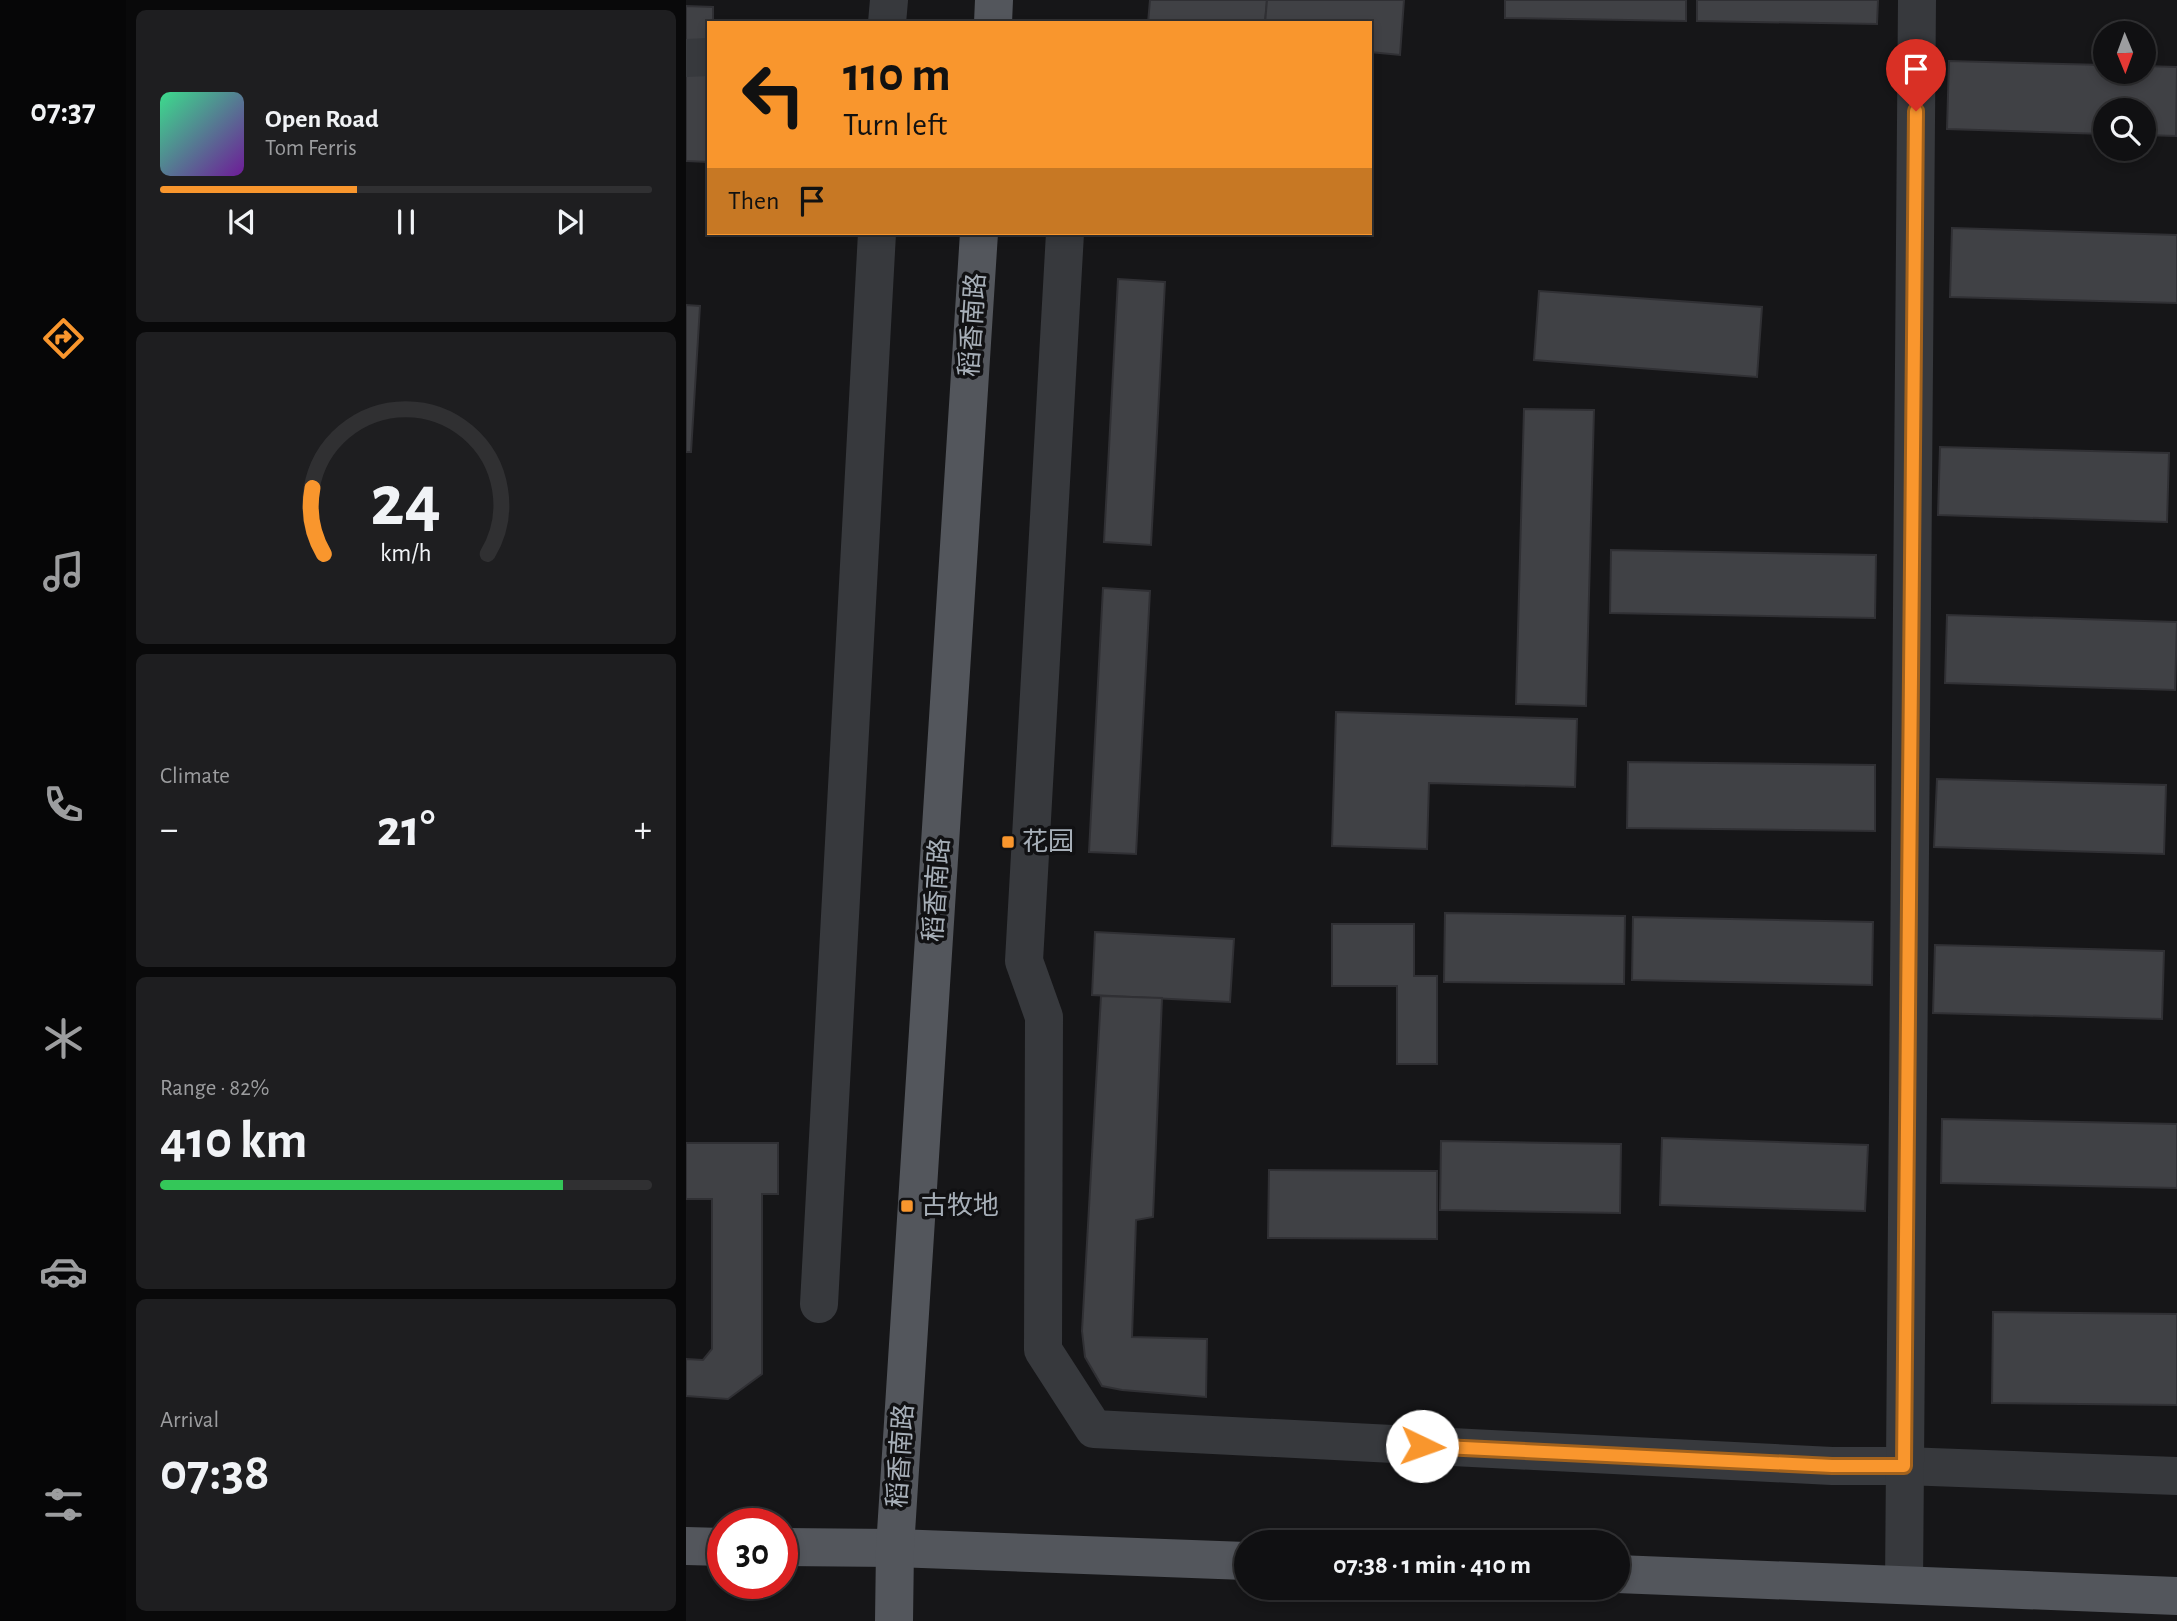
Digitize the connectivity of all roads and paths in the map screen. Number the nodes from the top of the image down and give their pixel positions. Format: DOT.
graph roads {
  1 [pos="888,0"];
  2 [pos="994,0"];
  3 [pos="1917,0"];
  4 [pos="887,21"];
  5 [pos="993,21"];
  6 [pos="707,57"];
  7 [pos="686,58"];
  8 [pos="877,235"];
  9 [pos="979,235"];
  10 [pos="1065,235"];
  11 [pos="819,1304"];
  12 [pos="1904,1466"];
  13 [pos="2177,1476"];
  14 [pos="686,1546"];
  15 [pos="707,1547"];
  16 [pos="798,1547"];
  17 [pos="895,1548"];
  18 [pos="1234,1561"];
  19 [pos="1630,1574"];
  20 [pos="1904,1585"];
  21 [pos="2177,1596"];
  22 [pos="894,1621"];
  1 -- 4 [label="street"];
  2 -- 5 [label="main road"];
  3 -- 12 [label="street"];
  6 -- 7 [label="street"];
  8 -- 11 [label="street"];
  9 -- 17 [label="main road, 稻香南路"];
  10 -- 12 [label="street"];
  12 -- 13 [label="street"];
  12 -- 20 [label="street"];
  14 -- 15 [label="main road"];
  16 -- 17 [label="main road"];
  17 -- 18 [label="main road"];
  17 -- 22 [label="main road, 稻香南路"];
  19 -- 20 [label="main road"];
  20 -- 21 [label="main road"];
}
